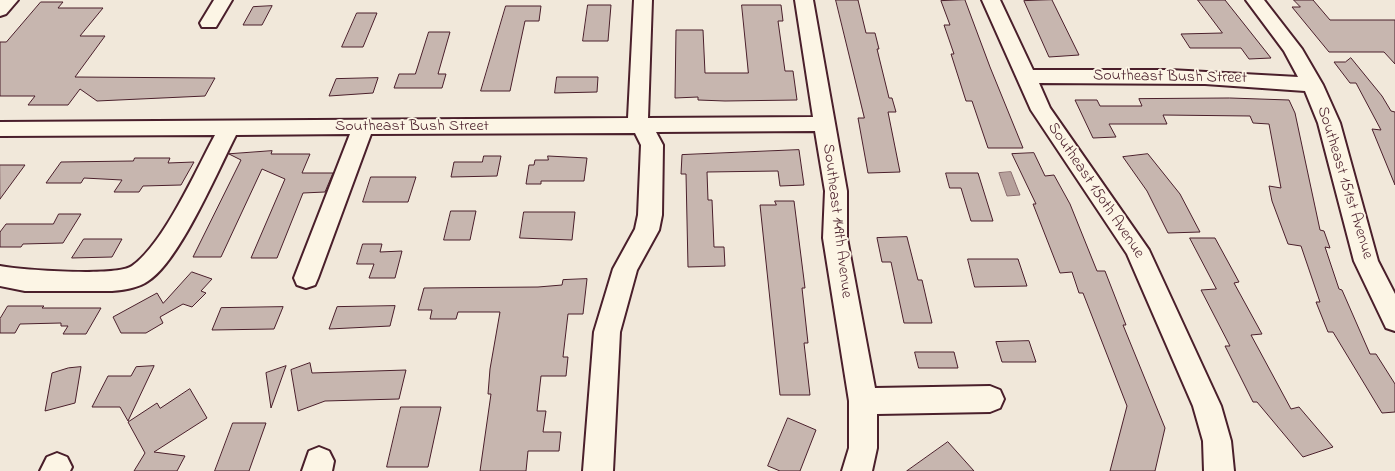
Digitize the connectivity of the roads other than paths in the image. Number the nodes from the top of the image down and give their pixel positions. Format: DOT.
graph roads {
  1 [pos="10,0"];
  2 [pos="223,0"];
  3 [pos="643,0"];
  4 [pos="804,0"];
  5 [pos="991,0"];
  6 [pos="1255,0"];
  7 [pos="0,10"];
  8 [pos="209,23"];
  9 [pos="1026,77"];
  10 [pos="1313,85"];
  11 [pos="823,124"];
  12 [pos="642,126"];
  13 [pos="363,127"];
  14 [pos="229,128"];
  15 [pos="0,129"];
  16 [pos="0,276"];
  17 [pos="306,278"];
  18 [pos="1391,307"];
  19 [pos="990,399"];
  20 [pos="863,401"];
  21 [pos="1220,470"];
  22 [pos="598,471"];
  23 [pos="857,471"];
  1 -- 7 [label="street"];
  2 -- 8 [label="street"];
  3 -- 12 [label="street"];
  4 -- 11 [label="street, Southeast 149th Avenue"];
  5 -- 9 [label="street, Southeast 150th Avenue"];
  6 -- 10 [label="street, Southeast 151st Avenue"];
  9 -- 10 [label="street, Southeast Bush Street"];
  9 -- 21 [label="street, Southeast 150th Avenue"];
  10 -- 18 [label="street, Southeast 151st Avenue"];
  11 -- 12 [label="street, Southeast Bush Street"];
  11 -- 20 [label="street, Southeast 149th Avenue"];
  12 -- 13 [label="street, Southeast Bush Street"];
  12 -- 22 [label="street"];
  13 -- 14 [label="street, Southeast Bush Street"];
  13 -- 17 [label="street"];
  14 -- 15 [label="street, Southeast Bush Street"];
  14 -- 16 [label="street"];
  19 -- 20 [label="street"];
  20 -- 23 [label="street, Southeast 149th Avenue"];
}
